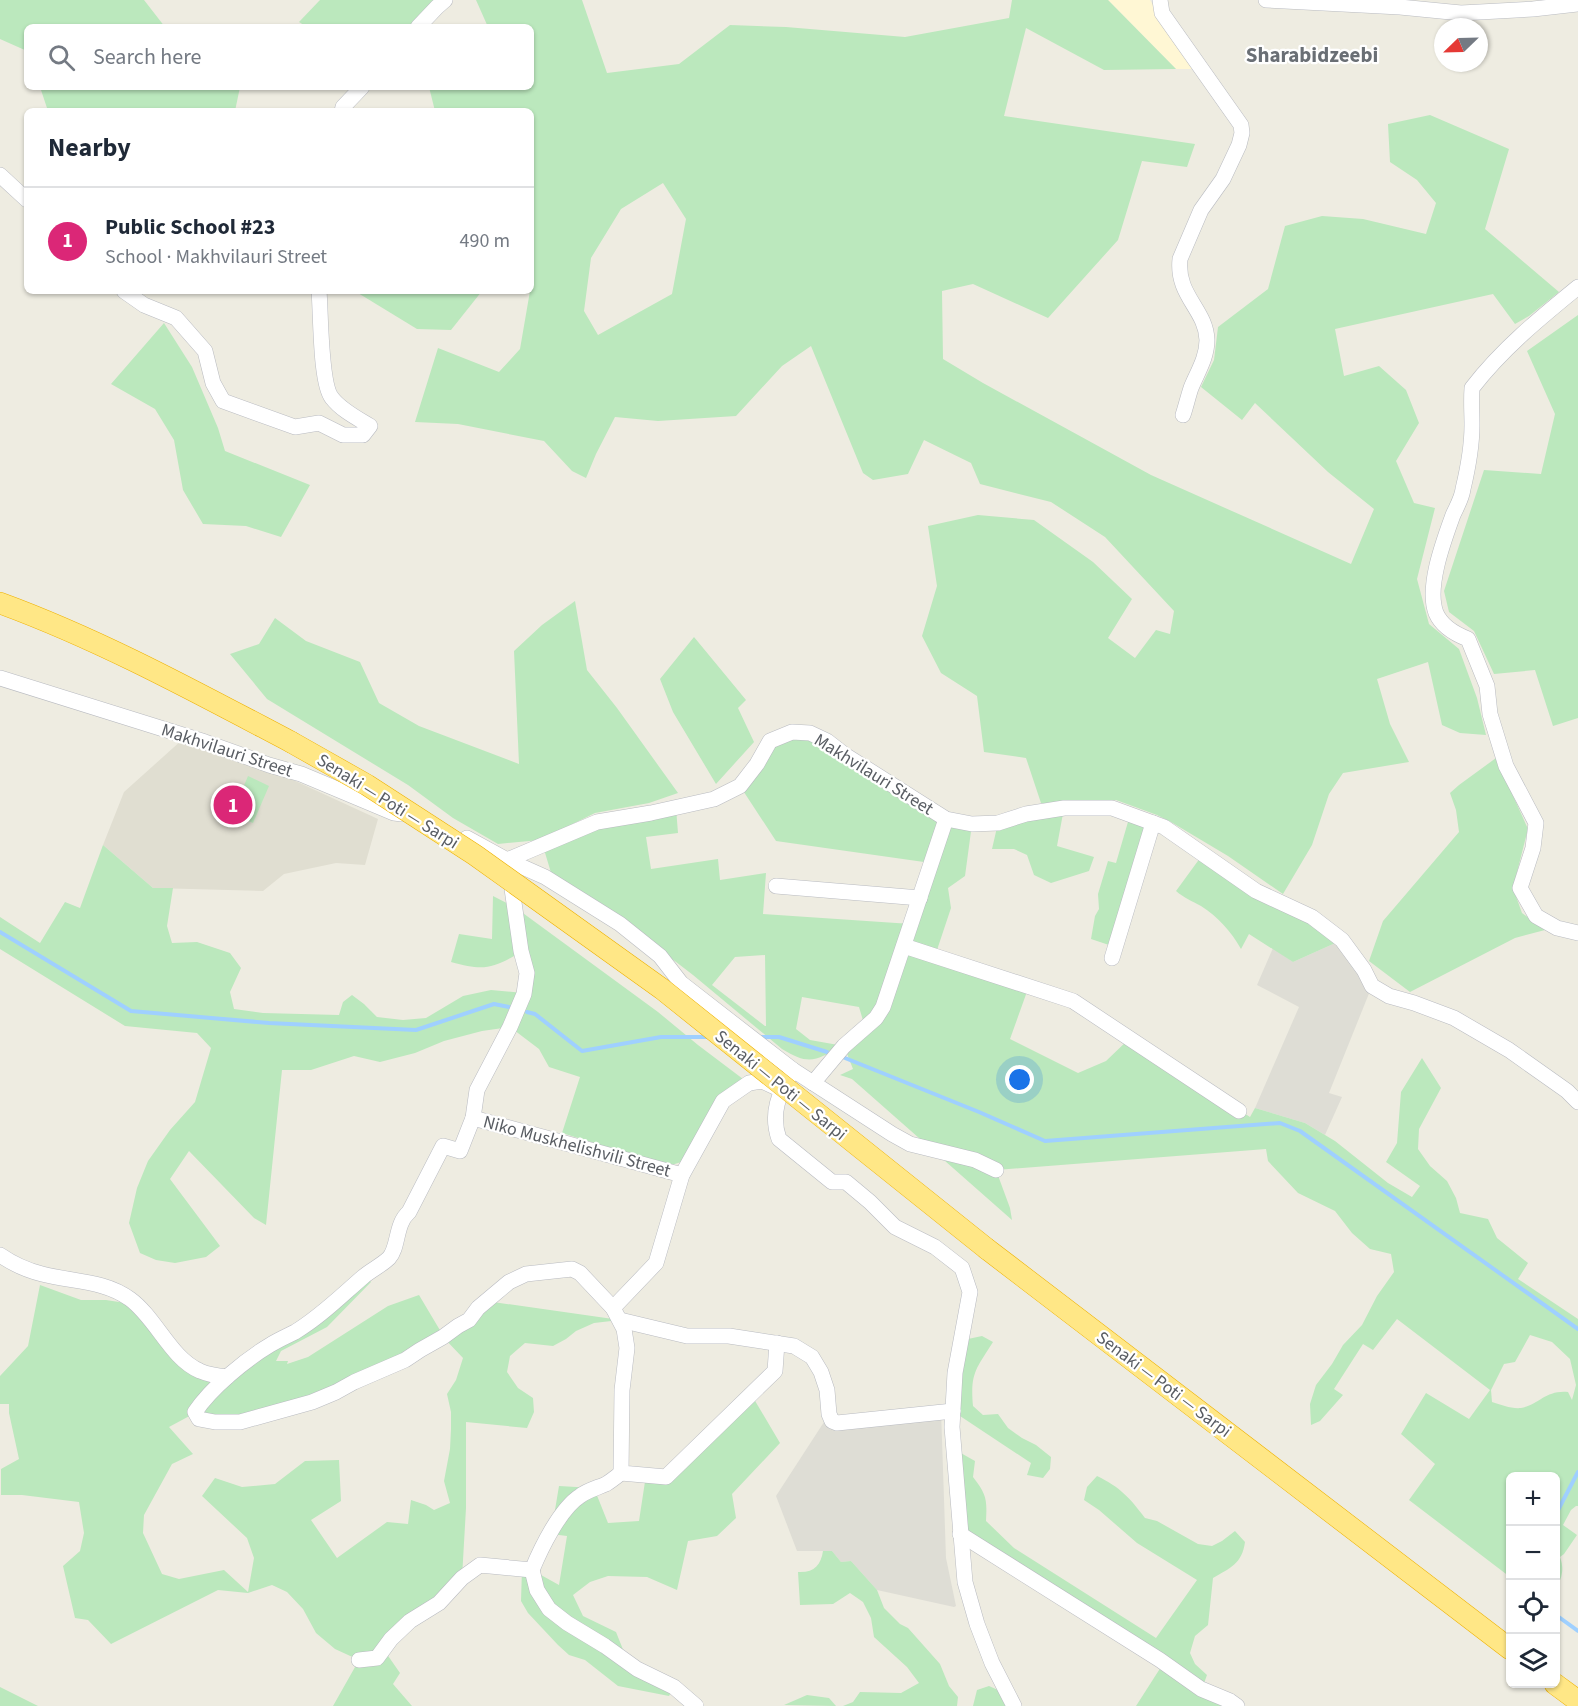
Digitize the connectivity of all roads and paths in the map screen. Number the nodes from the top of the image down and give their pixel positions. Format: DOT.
graph roads {
  1 [pos="445,0"];
  2 [pos="1160,0"];
  3 [pos="1266,0"];
  4 [pos="1578,4"];
  5 [pos="421,24"];
  6 [pos="360,90"];
  7 [pos="343,108"];
  8 [pos="0,175"];
  9 [pos="24,198"];
  10 [pos="1578,287"];
  11 [pos="128,294"];
  12 [pos="319,294"];
  13 [pos="1183,415"];
  14 [pos="0,603"];
  15 [pos="0,678"];
  16 [pos="946,819"];
  17 [pos="1153,823"];
  18 [pos="507,860"];
  19 [pos="776,886"];
  20 [pos="920,898"];
  21 [pos="1578,933"];
  22 [pos="904,946"];
  23 [pos="1112,958"];
  24 [pos="793,1070"];
  25 [pos="813,1083"];
  26 [pos="781,1090"];
  27 [pos="1578,1102"];
  28 [pos="1239,1111"];
  29 [pos="472,1118"];
  30 [pos="996,1170"];
  31 [pos="682,1175"];
  32 [pos="0,1255"];
  33 [pos="616,1314"];
  34 [pos="777,1343"];
  35 [pos="227,1377"];
  36 [pos="953,1412"];
  37 [pos="621,1473"];
  38 [pos="960,1534"];
  39 [pos="532,1570"];
  40 [pos="1506,1646"];
  41 [pos="359,1660"];
  42 [pos="1560,1686"];
  43 [pos="1578,1701"];
  44 [pos="696,1706"];
  45 [pos="1014,1706"];
  46 [pos="1237,1706"];
  1 -- 5 [label="street"];
  2 -- 13 [label="street"];
  3 -- 4 [label="street"];
  6 -- 7 [label="street"];
  8 -- 9 [label="street"];
  10 -- 21 [label="street"];
  11 -- 12 [label="street"];
  14 -- 40 [label="highway, Senaki — Poti — Sarpi, bridge"];
  15 -- 18 [label="street, Makhvilauri Street"];
  16 -- 17 [label="street, Makhvilauri Street"];
  16 -- 18 [label="street, Makhvilauri Street"];
  16 -- 20 [label="street"];
  17 -- 23 [label="street"];
  17 -- 27 [label="street, Makhvilauri Street"];
  18 -- 24 [label="street"];
  18 -- 29 [label="street, Niko Muskhelishvili Street"];
  19 -- 20 [label="street"];
  20 -- 22 [label="street"];
  22 -- 25 [label="street"];
  22 -- 28 [label="street"];
  24 -- 25 [label="street"];
  24 -- 26 [label="street"];
  25 -- 30 [label="street"];
  26 -- 31 [label="street, Niko Muskhelishvili Street"];
  26 -- 36 [label="street"];
  29 -- 31 [label="street, Niko Muskhelishvili Street"];
  29 -- 35 [label="street, Niko Muskhelishvili Street"];
  31 -- 33 [label="street, Niko Muskhelishvili Street"];
  32 -- 35 [label="street"];
  33 -- 34 [label="street"];
  33 -- 35 [label="street"];
  33 -- 37 [label="street"];
  34 -- 36 [label="street"];
  34 -- 37 [label="street"];
  36 -- 38 [label="street"];
  37 -- 39 [label="street"];
  38 -- 45 [label="street"];
  38 -- 46 [label="street"];
  39 -- 41 [label="street"];
  39 -- 44 [label="street"];
  42 -- 43 [label="highway"];
}
